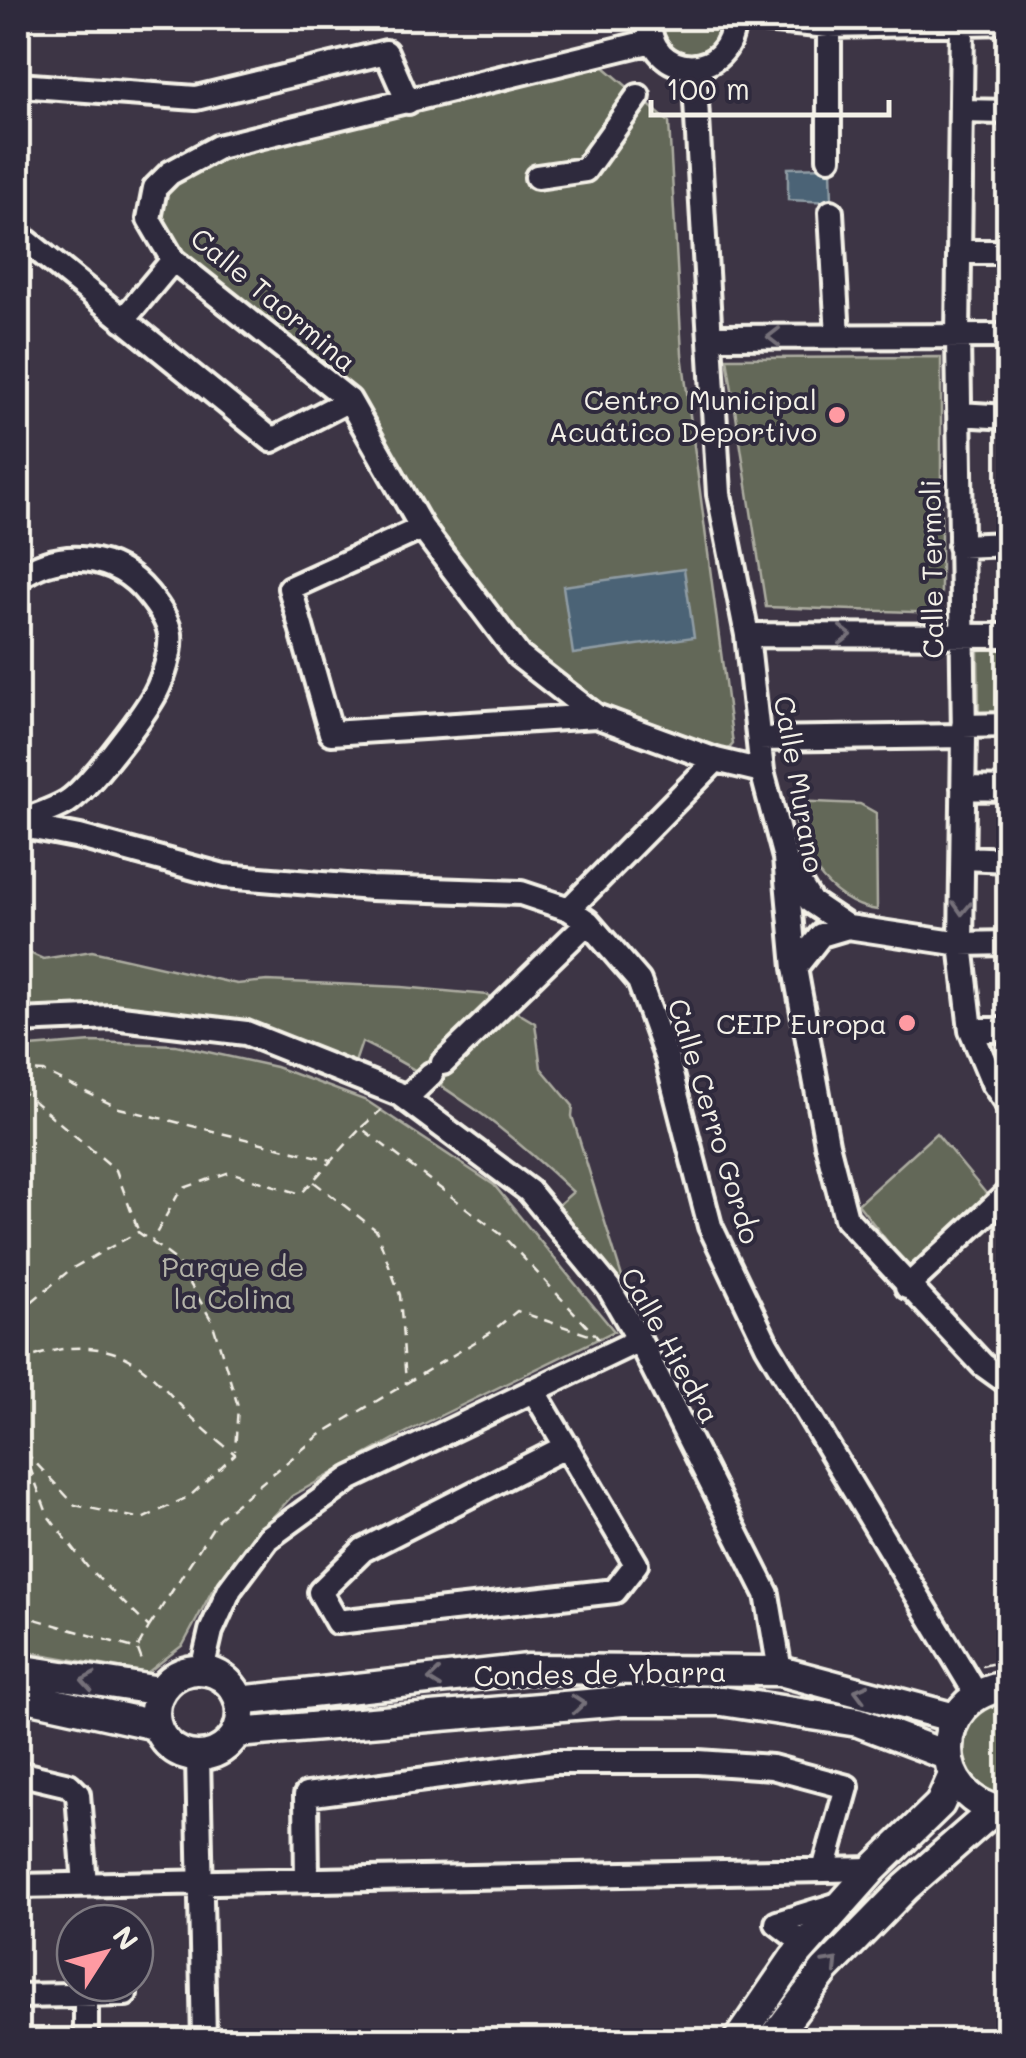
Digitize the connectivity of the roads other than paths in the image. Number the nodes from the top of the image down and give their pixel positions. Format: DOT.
graph roads {
  1 [pos="648,18"];
  2 [pos="733,18"];
  3 [pos="741,18"];
  4 [pos="1008,22"];
  5 [pos="962,24"];
  6 [pos="829,26"];
  7 [pos="652,42"];
  8 [pos="694,67"];
  9 [pos="18,85"];
  10 [pos="638,96"];
  11 [pos="408,102"];
  12 [pos="961,112"];
  13 [pos="1008,112"];
  14 [pos="830,158"];
  15 [pos="537,177"];
  16 [pos="831,212"];
  17 [pos="18,234"];
  18 [pos="959,252"];
  19 [pos="1008,252"];
  20 [pos="173,260"];
  21 [pos="124,320"];
  22 [pos="1008,336"];
  23 [pos="710,337"];
  24 [pos="958,337"];
  25 [pos="838,338"];
  26 [pos="349,400"];
  27 [pos="959,414"];
  28 [pos="1008,417"];
  29 [pos="422,528"];
  30 [pos="1008,544"];
  31 [pos="960,546"];
  32 [pos="18,578"];
  33 [pos="747,635"];
  34 [pos="961,635"];
  35 [pos="1008,636"];
  36 [pos="596,716"];
  37 [pos="1008,725"];
  38 [pos="963,731"];
  39 [pos="758,740"];
  40 [pos="716,760"];
  41 [pos="762,771"];
  42 [pos="963,788"];
  43 [pos="1008,789"];
  44 [pos="70,800"];
  45 [pos="18,824"];
  46 [pos="80,837"];
  47 [pos="785,858"];
  48 [pos="964,858"];
  49 [pos="1008,860"];
  50 [pos="579,916"];
  51 [pos="848,927"];
  52 [pos="1008,943"];
  53 [pos="961,944"];
  54 [pos="795,968"];
  55 [pos="18,1021"];
  56 [pos="971,1030"];
  57 [pos="1008,1030"];
  58 [pos="406,1098"];
  59 [pos="1008,1105"];
  60 [pos="1008,1193"];
  61 [pos="907,1286"];
  62 [pos="639,1340"];
  63 [pos="1008,1383"];
  64 [pos="533,1390"];
  65 [pos="566,1446"];
  66 [pos="18,1668"];
  67 [pos="202,1670"];
  68 [pos="780,1670"];
  69 [pos="153,1682"];
  70 [pos="1008,1686"];
  71 [pos="18,1695"];
  72 [pos="977,1695"];
  73 [pos="239,1701"];
  74 [pos="955,1718"];
  75 [pos="156,1725"];
  76 [pos="236,1734"];
  77 [pos="198,1757"];
  78 [pos="950,1766"];
  79 [pos="18,1773"];
  80 [pos="1001,1811"];
  81 [pos="873,1869"];
  82 [pos="824,1870"];
  83 [pos="307,1880"];
  84 [pos="202,1882"];
  85 [pos="85,1885"];
  86 [pos="18,1886"];
  87 [pos="55,1995"];
  88 [pos="18,1996"];
  89 [pos="86,2003"];
  90 [pos="86,2040"];
  91 [pos="204,2040"];
  92 [pos="738,2040"];
  93 [pos="772,2040"];
  1 -- 7 [label="street"];
  2 -- 8 [label="street"];
  3 -- 6 [label="street"];
  4 -- 5 [label="street"];
  5 -- 6 [label="street"];
  5 -- 12 [label="street, Calle Termoli"];
  6 -- 14 [label="street"];
  7 -- 8 [label="street"];
  7 -- 11 [label="street, Calle Taormina"];
  8 -- 23 [label="street, Calle Murano"];
  9 -- 11 [label="street"];
  10 -- 15 [label="street"];
  11 -- 20 [label="street, Calle Taormina"];
  12 -- 13 [label="street"];
  12 -- 18 [label="street, Calle Termoli"];
  16 -- 25 [label="street"];
  17 -- 21 [label="street"];
  18 -- 19 [label="street"];
  18 -- 24 [label="street, Calle Termoli"];
  20 -- 21 [label="street"];
  20 -- 26 [label="street, Calle Taormina"];
  21 -- 26 [label="street"];
  22 -- 24 [label="street"];
  25 -- 23 [label="street, one-way"];
  23 -- 33 [label="street, Calle Murano"];
  24 -- 25 [label="street"];
  24 -- 27 [label="street, Calle Termoli"];
  26 -- 29 [label="street, Calle Taormina"];
  27 -- 28 [label="street"];
  27 -- 31 [label="street, Calle Termoli"];
  29 -- 36 [label="street, Calle Taormina"];
  29 -- 36 [label="street"];
  30 -- 31 [label="street"];
  31 -- 34 [label="street, Calle Termoli"];
  32 -- 44 [label="street"];
  33 -- 34 [label="street, one-way"];
  33 -- 39 [label="street, Calle Murano"];
  34 -- 35 [label="street"];
  34 -- 38 [label="street, Calle Termoli"];
  36 -- 40 [label="street, Calle Taormina"];
  37 -- 38 [label="street"];
  38 -- 39 [label="street"];
  38 -- 42 [label="street, Calle Termoli"];
  39 -- 41 [label="street, Calle Murano"];
  40 -- 41 [label="street, Calle Taormina"];
  40 -- 50 [label="street"];
  41 -- 47 [label="street, Calle Murano"];
  42 -- 43 [label="street"];
  42 -- 48 [label="street, Calle Termoli"];
  44 -- 45 [label="street"];
  44 -- 46 [label="street"];
  45 -- 46 [label="street"];
  46 -- 50 [label="street"];
  47 -- 51 [label="street"];
  47 -- 54 [label="street, Calle Murano"];
  48 -- 49 [label="street"];
  48 -- 53 [label="street, Calle Termoli, one-way"];
  50 -- 58 [label="street"];
  50 -- 72 [label="street, Calle Cerro Gordo"];
  51 -- 53 [label="street"];
  51 -- 54 [label="street"];
  52 -- 53 [label="street"];
  53 -- 56 [label="street, Calle Termoli"];
  54 -- 61 [label="street, Calle Murano"];
  55 -- 58 [label="street, Calle Hiedra"];
  56 -- 57 [label="street"];
  56 -- 59 [label="street, Calle Termoli"];
  58 -- 62 [label="street, Calle Hiedra"];
  60 -- 61 [label="street"];
  61 -- 63 [label="street, Calle Murano"];
  62 -- 64 [label="street"];
  62 -- 68 [label="street, Calle Hiedra"];
  64 -- 65 [label="street"];
  64 -- 67 [label="street"];
  65 -- 65 [label="street"];
  69 -- 66 [label="main road, one-way"];
  67 -- 69 [label="main road"];
  67 -- 73 [label="main road"];
  68 -- 73 [label="main road, Condes de Ybarra, one-way"];
  74 -- 68 [label="main road, Condes de Ybarra, one-way"];
  69 -- 75 [label="main road"];
  70 -- 72 [label="main road"];
  71 -- 75 [label="main road"];
  72 -- 74 [label="main road"];
  73 -- 76 [label="main road"];
  74 -- 78 [label="main road"];
  75 -- 77 [label="main road"];
  76 -- 77 [label="main road"];
  76 -- 78 [label="main road, Condes de Ybarra, one-way"];
  77 -- 84 [label="street"];
  78 -- 80 [label="main road"];
  78 -- 81 [label="main road"];
  79 -- 85 [label="street"];
  93 -- 80 [label="main road, one-way"];
  81 -- 82 [label="street"];
  81 -- 92 [label="main road"];
  82 -- 83 [label="street"];
  82 -- 83 [label="street"];
  83 -- 84 [label="street"];
  84 -- 85 [label="street"];
  84 -- 91 [label="street"];
  85 -- 86 [label="street"];
  87 -- 88 [label="street"];
  89 -- 90 [label="street"];
}
